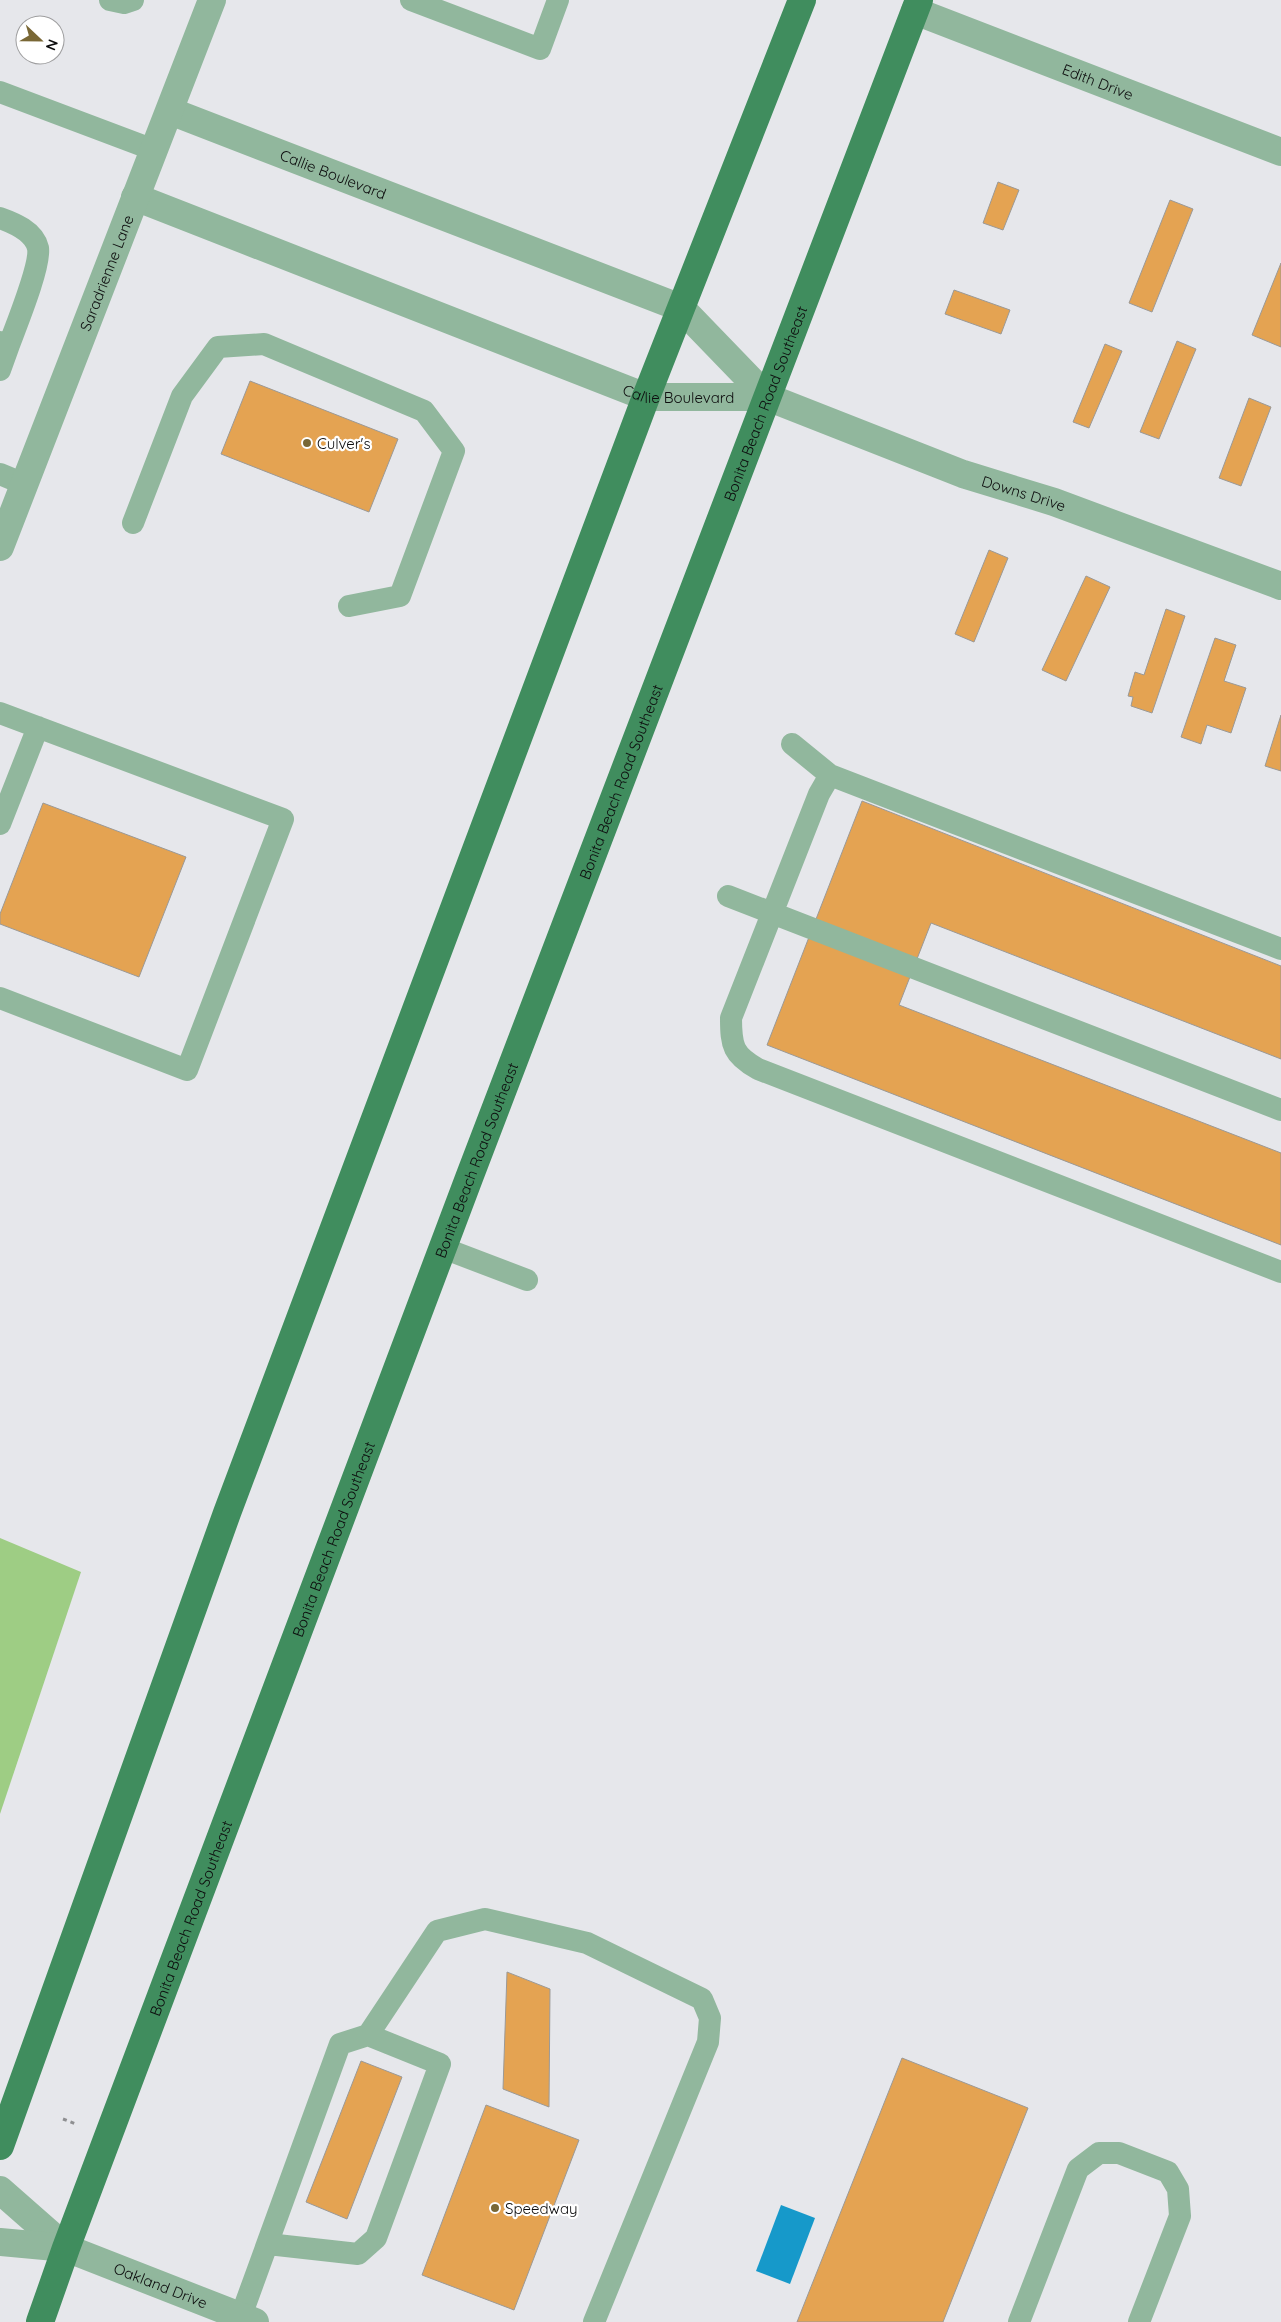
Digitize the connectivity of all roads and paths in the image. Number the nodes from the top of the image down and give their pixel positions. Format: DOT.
graph roads {
  1 [pos="110,0"];
  2 [pos="133,0"];
  3 [pos="212,0"];
  4 [pos="411,0"];
  5 [pos="558,0"];
  6 [pos="802,0"];
  7 [pos="917,6"];
  8 [pos="0,92"];
  9 [pos="170,111"];
  10 [pos="154,150"];
  11 [pos="1281,152"];
  12 [pos="136,197"];
  13 [pos="0,218"];
  14 [pos="681,308"];
  15 [pos="5,343"];
  16 [pos="0,370"];
  17 [pos="646,396"];
  18 [pos="767,398"];
  19 [pos="12,479"];
  20 [pos="133,523"];
  21 [pos="0,547"];
  22 [pos="1281,586"];
  23 [pos="349,606"];
  24 [pos="0,713"];
  25 [pos="38,727"];
  26 [pos="792,744"];
  27 [pos="830,775"];
  28 [pos="0,824"];
  29 [pos="728,896"];
  30 [pos="772,913"];
  31 [pos="1281,949"];
  32 [pos="0,998"];
  33 [pos="1281,1110"];
  34 [pos="443,1248"];
  35 [pos="1281,1272"];
  36 [pos="527,1280"];
  37 [pos="368,2035"];
  38 [pos="0,2146"];
  39 [pos="0,2190"];
  40 [pos="0,2242"];
  41 [pos="268,2244"];
  42 [pos="66,2248"];
  43 [pos="248,2319"];
  44 [pos="40,2322"];
  45 [pos="594,2322"];
  46 [pos="1019,2322"];
  47 [pos="1139,2322"];
  1 -- 2 [label="lane"];
  3 -- 9 [label="street, Saradrienne Lane"];
  4 -- 5 [label="lane"];
  6 -- 14 [label="main road"];
  7 -- 11 [label="street, Edith Drive"];
  7 -- 18 [label="main road, Bonita Beach Road Southeast"];
  8 -- 10 [label="lane"];
  9 -- 10 [label="street, Saradrienne Lane"];
  9 -- 14 [label="street, Callie Boulevard"];
  10 -- 12 [label="street, Saradrienne Lane"];
  12 -- 17 [label="street, Callie Boulevard"];
  12 -- 19 [label="street, Saradrienne Lane"];
  13 -- 15 [label="lane"];
  14 -- 17 [label="main road"];
  14 -- 18 [label="street, Callie Boulevard"];
  15 -- 16 [label="lane"];
  17 -- 18 [label="street, Callie Boulevard"];
  17 -- 38 [label="main road"];
  18 -- 22 [label="street, Downs Drive"];
  18 -- 34 [label="main road, Bonita Beach Road Southeast"];
  19 -- 21 [label="street, Saradrienne Lane"];
  20 -- 23 [label="lane"];
  24 -- 25 [label="lane"];
  25 -- 28 [label="lane"];
  25 -- 32 [label="lane"];
  26 -- 27 [label="lane"];
  27 -- 30 [label="lane"];
  27 -- 31 [label="lane"];
  29 -- 30 [label="lane"];
  30 -- 33 [label="lane"];
  30 -- 35 [label="lane"];
  34 -- 36 [label="lane"];
  34 -- 42 [label="main road, Bonita Beach Road Southeast"];
  37 -- 41 [label="lane"];
  37 -- 41 [label="lane"];
  37 -- 45 [label="lane"];
  39 -- 42 [label="street"];
  40 -- 42 [label="street"];
  41 -- 43 [label="lane"];
  42 -- 43 [label="street, Oakland Drive"];
  42 -- 44 [label="main road, Bonita Beach Road Southeast"];
  46 -- 47 [label="lane"];
}
